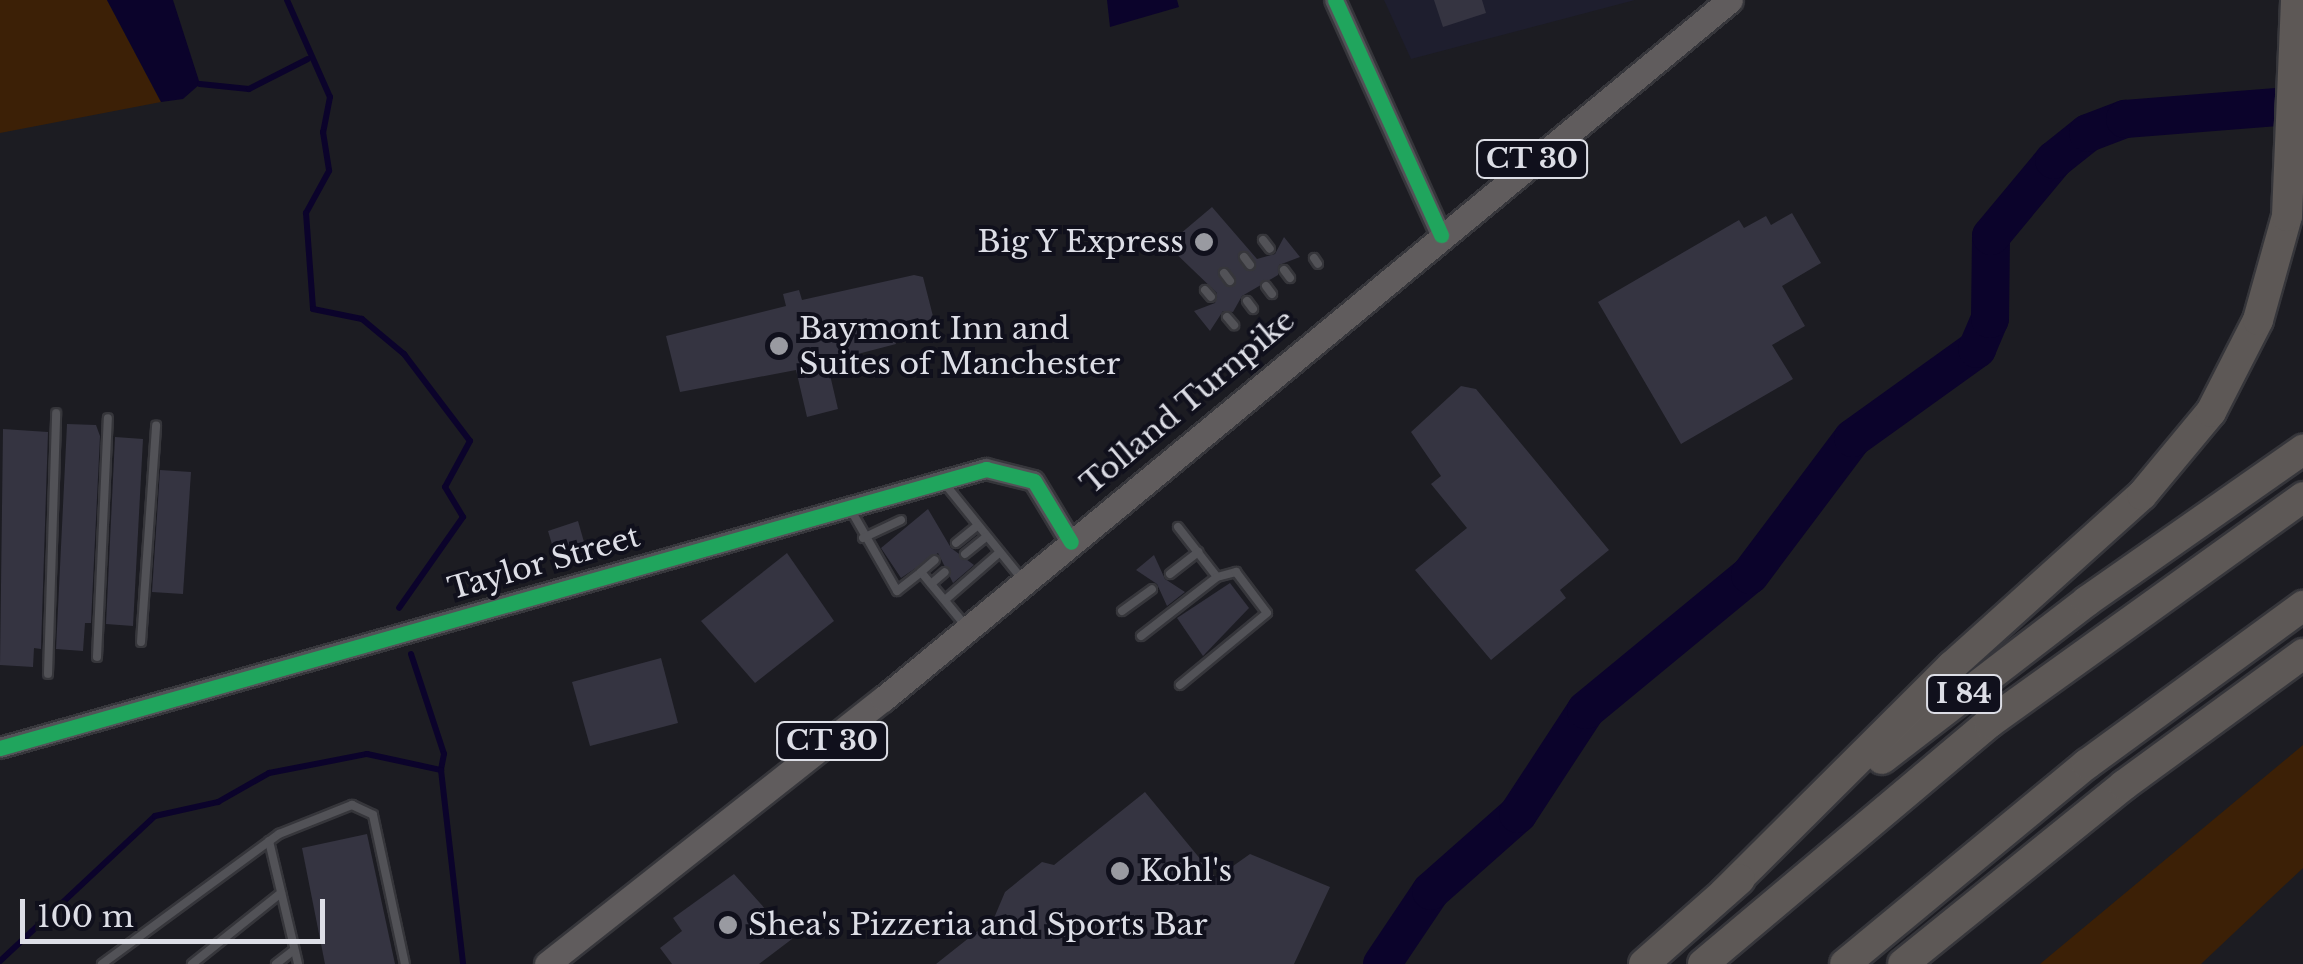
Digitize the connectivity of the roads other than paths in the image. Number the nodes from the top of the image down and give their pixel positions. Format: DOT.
graph roads {
  1 [pos="1335,0"];
  2 [pos="1730,0"];
  3 [pos="2296,0"];
  4 [pos="1441,235"];
  5 [pos="1263,240"];
  6 [pos="1270,249"];
  7 [pos="1244,256"];
  8 [pos="1250,265"];
  9 [pos="1227,317"];
  10 [pos="1234,325"];
  11 [pos="56,413"];
  12 [pos="108,418"];
  13 [pos="156,426"];
  14 [pos="2303,450"];
  15 [pos="942,481"];
  16 [pos="2303,496"];
  17 [pos="850,506"];
  18 [pos="901,520"];
  19 [pos="978,524"];
  20 [pos="1178,527"];
  21 [pos="987,536"];
  22 [pos="863,538"];
  23 [pos="1072,542"];
  24 [pos="956,543"];
  25 [pos="1000,552"];
  26 [pos="1198,552"];
  27 [pos="965,554"];
  28 [pos="935,560"];
  29 [pos="921,572"];
  30 [pos="945,572"];
  31 [pos="1170,574"];
  32 [pos="1217,577"];
  33 [pos="1024,582"];
  34 [pos="931,584"];
  35 [pos="1152,589"];
  36 [pos="945,600"];
  37 [pos="2303,606"];
  38 [pos="1122,611"];
  39 [pos="967,629"];
  40 [pos="1141,636"];
  41 [pos="141,642"];
  42 [pos="2303,654"];
  43 [pos="97,657"];
  44 [pos="48,674"];
  45 [pos="1180,685"];
  46 [pos="0,748"];
  47 [pos="269,840"];
  48 [pos="1725,892"];
  49 [pos="281,893"];
  50 [pos="294,950"];
  51 [pos="102,964"];
  52 [pos="192,964"];
  53 [pos="276,964"];
  54 [pos="298,964"];
  55 [pos="405,964"];
  56 [pos="547,964"];
  57 [pos="1644,964"];
  58 [pos="1703,964"];
  59 [pos="1846,964"];
  60 [pos="1903,964"];
  1 -- 4 [label="street"];
  2 -- 4 [label="main road, Tolland Turnpike / CT 30"];
  3 -- 48 [label="highway"];
  4 -- 23 [label="main road, Tolland Turnpike / CT 30"];
  5 -- 6 [label="lane"];
  7 -- 8 [label="lane"];
  9 -- 10 [label="lane"];
  11 -- 44 [label="lane"];
  12 -- 43 [label="lane"];
  13 -- 41 [label="lane"];
  14 -- 48 [label="highway, I 84"];
  15 -- 17 [label="street, Taylor Street"];
  15 -- 19 [label="lane"];
  15 -- 23 [label="street, Taylor Street"];
  16 -- 58 [label="highway"];
  17 -- 22 [label="lane"];
  17 -- 46 [label="street, Taylor Street"];
  18 -- 22 [label="lane"];
  19 -- 21 [label="lane"];
  19 -- 24 [label="lane"];
  20 -- 26 [label="lane"];
  21 -- 25 [label="lane"];
  21 -- 27 [label="lane"];
  22 -- 29 [label="lane"];
  23 -- 33 [label="main road, Tolland Turnpike / CT 30"];
  25 -- 33 [label="lane"];
  25 -- 36 [label="lane"];
  26 -- 31 [label="lane"];
  26 -- 32 [label="lane"];
  28 -- 29 [label="lane"];
  29 -- 34 [label="lane"];
  30 -- 34 [label="lane"];
  32 -- 40 [label="lane"];
  32 -- 45 [label="lane"];
  33 -- 39 [label="main road, Tolland Turnpike / CT 30"];
  34 -- 36 [label="lane"];
  35 -- 38 [label="lane"];
  36 -- 39 [label="lane"];
  37 -- 59 [label="highway"];
  39 -- 56 [label="main road, Tolland Turnpike / CT 30"];
  42 -- 60 [label="highway"];
  47 -- 49 [label="lane"];
  47 -- 51 [label="lane"];
  47 -- 55 [label="lane"];
  48 -- 57 [label="highway, I 84"];
  49 -- 50 [label="lane"];
  49 -- 52 [label="lane"];
  50 -- 53 [label="lane"];
  50 -- 54 [label="lane"];
}
